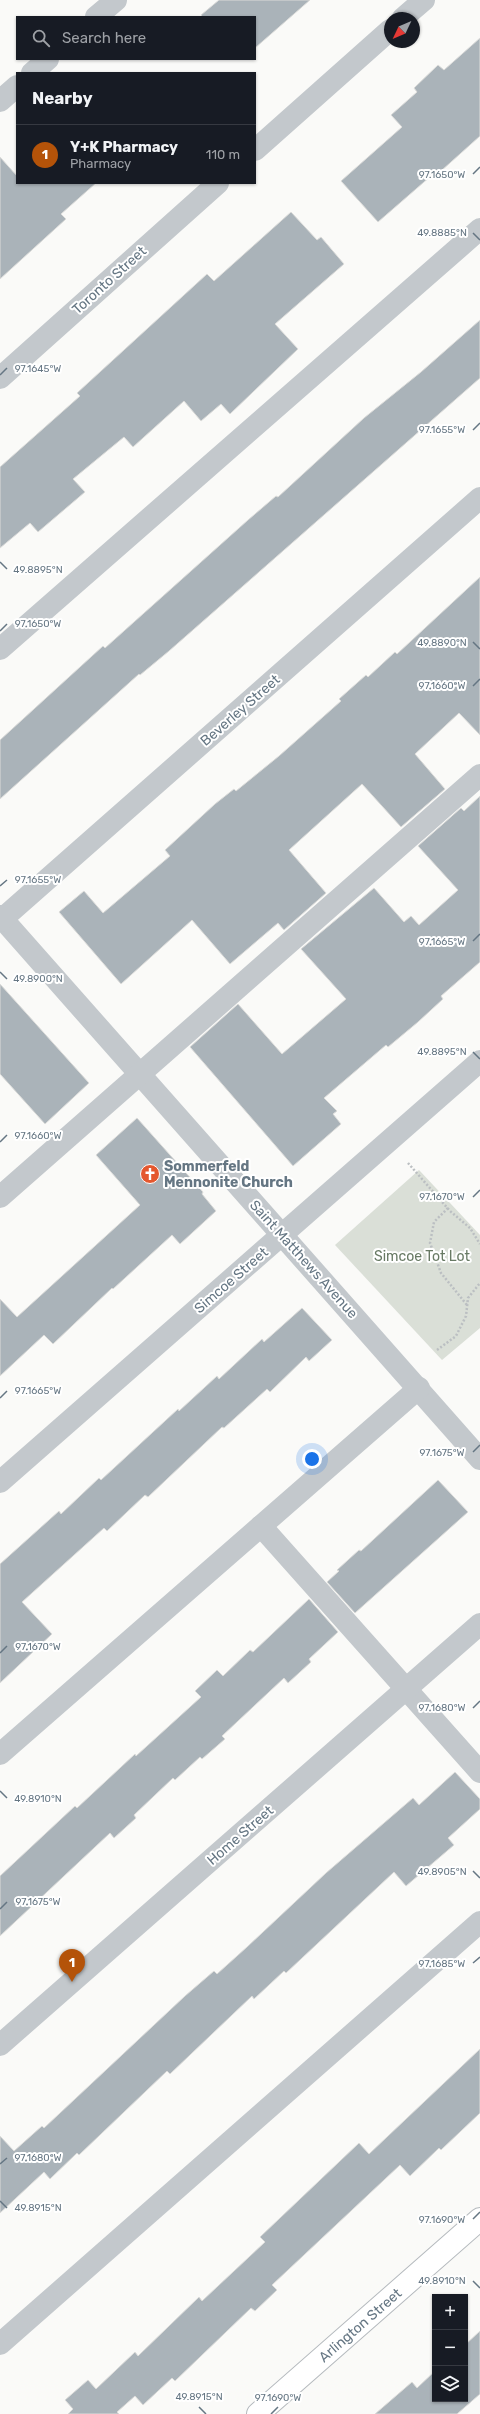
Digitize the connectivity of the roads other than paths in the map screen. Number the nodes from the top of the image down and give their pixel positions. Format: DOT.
graph roads {
  1 [pos="116,0"];
  2 [pos="424,0"];
  3 [pos="411,12"];
  4 [pos="97,16"];
  5 [pos="384,35"];
  6 [pos="47,60"];
  7 [pos="33,72"];
  8 [pos="16,87"];
  9 [pos="0,101"];
  10 [pos="256,149"];
  11 [pos="217,184"];
  12 [pos="480,229"];
  13 [pos="0,378"];
  14 [pos="480,498"];
  15 [pos="0,649"];
  16 [pos="480,775"];
  17 [pos="1,918"];
  18 [pos="480,1061"];
  19 [pos="139,1075"];
  20 [pos="0,1197"];
  21 [pos="282,1235"];
  22 [pos="419,1388"];
  23 [pos="480,1459"];
  24 [pos="0,1482"];
  25 [pos="261,1526"];
  26 [pos="480,1624"];
  27 [pos="406,1689"];
  28 [pos="0,1754"];
  29 [pos="480,1772"];
  30 [pos="480,1922"];
  31 [pos="0,2045"];
  32 [pos="480,2219"];
  33 [pos="0,2344"];
  34 [pos="258,2414"];
  1 -- 4 [label="street"];
  2 -- 3 [label="street"];
  5 -- 10 [label="street"];
  6 -- 7 [label="street"];
  8 -- 9 [label="street"];
  11 -- 13 [label="street, Toronto Street"];
  12 -- 15 [label="street"];
  14 -- 17 [label="street, Beverley Street"];
  16 -- 19 [label="street"];
  17 -- 19 [label="street, Saint Matthews Avenue"];
  18 -- 21 [label="street, Simcoe Street"];
  19 -- 20 [label="street"];
  19 -- 21 [label="street, Saint Matthews Avenue"];
  21 -- 22 [label="street, Saint Matthews Avenue"];
  21 -- 24 [label="street, Simcoe Street"];
  22 -- 23 [label="street, Saint Matthews Avenue"];
  22 -- 25 [label="street"];
  25 -- 27 [label="street"];
  25 -- 28 [label="street"];
  26 -- 27 [label="street, Home Street"];
  27 -- 29 [label="street"];
  27 -- 31 [label="street, Home Street"];
  30 -- 33 [label="street"];
  32 -- 34 [label="main road, Arlington Street"];
}
